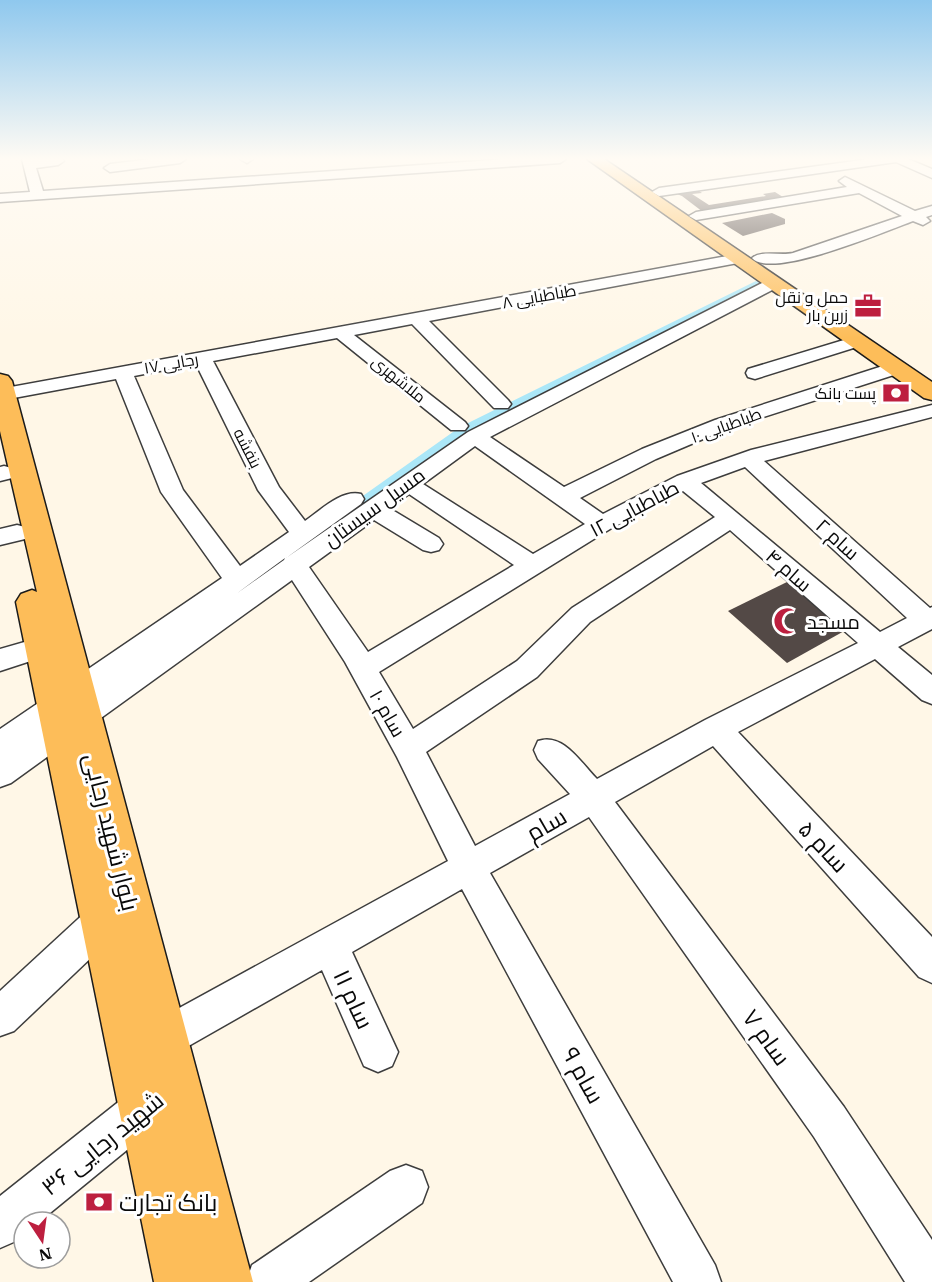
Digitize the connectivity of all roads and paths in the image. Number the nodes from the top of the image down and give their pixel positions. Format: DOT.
graph roads {
  1 [pos="680,219"];
  2 [pos="699,219"];
  3 [pos="925,219"];
  4 [pos="926,219"];
  5 [pos="738,259"];
  6 [pos="781,260"];
  7 [pos="765,272"];
  8 [pos="566,291"];
  9 [pos="583,303"];
  10 [pos="416,318"];
  11 [pos="340,332"];
  12 [pos="866,338"];
  13 [pos="202,357"];
  14 [pos="896,368"];
  15 [pos="123,372"];
  16 [pos="755,373"];
  17 [pos="932,374"];
  18 [pos="2,387"];
  19 [pos="932,393"];
  20 [pos="501,404"];
  21 [pos="932,411"];
  22 [pos="466,431"];
  23 [pos="749,459"];
  24 [pos="1,468"];
  25 [pos="685,481"];
  26 [pos="407,483"];
  27 [pos="563,497"];
  28 [pos="372,508"];
  29 [pos="731,518"];
  30 [pos="602,524"];
  31 [pos="303,534"];
  32 [pos="8,535"];
  33 [pos="431,544"];
  34 [pos="294,564"];
  35 [pos="532,565"];
  36 [pos="237,580"];
  37 [pos="929,618"];
  38 [pos="876,645"];
  39 [pos="42,647"];
  40 [pos="0,660"];
  41 [pos="363,668"];
  42 [pos="932,692"];
  43 [pos="69,712"];
  44 [pos="716,729"];
  45 [pos="0,745"];
  46 [pos="408,748"];
  47 [pos="549,750"];
  48 [pos="0,773"];
  49 [pos="593,797"];
  50 [pos="469,869"];
  51 [pos="103,921"];
  52 [pos="330,946"];
  53 [pos="932,964"];
  54 [pos="0,1017"];
  55 [pos="149,1048"];
  56 [pos="378,1052"];
  57 [pos="160,1095"];
  58 [pos="406,1187"];
  59 [pos="0,1225"];
  60 [pos="183,1282"];
  61 [pos="224,1282"];
  62 [pos="269,1282"];
  63 [pos="698,1282"];
  64 [pos="932,1282"];
  1 -- 5 [label="main road"];
  2 -- 7 [label="main road"];
  3 -- 6 [label="street"];
  4 -- 6 [label="street"];
  5 -- 7 [label="main road"];
  5 -- 8 [label="street, طباطبایی ۸"];
  6 -- 7 [label="street"];
  7 -- 12 [label="main road"];
  7 -- 12 [label="main road"];
  7 -- 20 [label="street, مسیل سیستان"];
  7 -- 22 [label="street, مسیل سیستان"];
  8 -- 9 [label="street"];
  8 -- 10 [label="street, طباطبایی ۸"];
  10 -- 11 [label="street, طباطبایی ۸"];
  10 -- 20 [label="street"];
  11 -- 13 [label="street, رجایی ۱۷"];
  11 -- 22 [label="street, ملاشهری"];
  12 -- 14 [label="main road"];
  12 -- 16 [label="street"];
  12 -- 17 [label="main road"];
  13 -- 15 [label="street, رجایی ۱۷"];
  13 -- 31 [label="street, بنفشه"];
  14 -- 19 [label="main road"];
  14 -- 27 [label="street, طباطبایی ۱۰"];
  15 -- 18 [label="street, رجایی ۱۷"];
  15 -- 36 [label="street"];
  18 -- 43 [label="main road, بلوار شهید رجایی"];
  20 -- 22 [label="street, مسیل سیستان"];
  21 -- 23 [label="street, طباطبایی ۱۲"];
  22 -- 26 [label="street, مسیل سیستان"];
  22 -- 27 [label="street, ملاشهری"];
  22 -- 31 [label="street, مسیل سیستان"];
  23 -- 25 [label="street, طباطبایی ۱۲"];
  23 -- 37 [label="street, سام ۲"];
  24 -- 32 [label="main road, بلوار شهید رجایی"];
  25 -- 29 [label="street, سام ۴"];
  25 -- 30 [label="street, طباطبایی ۱۲"];
  26 -- 28 [label="street, مسیل سیستان"];
  26 -- 35 [label="street"];
  27 -- 30 [label="street, ملاشهری"];
  28 -- 33 [label="street"];
  28 -- 34 [label="street, مسیل سیستان"];
  29 -- 38 [label="street, سام ۴"];
  29 -- 46 [label="street"];
  30 -- 35 [label="street, طباطبایی ۱۲"];
  31 -- 36 [label="street, مسیل سیستان"];
  32 -- 39 [label="main road, بلوار شهید رجایی"];
  34 -- 41 [label="street, سام ۱۰"];
  34 -- 43 [label="street, مسیل سیستان"];
  35 -- 41 [label="street, طباطبایی ۱۲"];
  36 -- 43 [label="street, مسیل سیستان"];
  37 -- 38 [label="street, سام"];
  38 -- 42 [label="street, سام ۴"];
  38 -- 44 [label="street, سام"];
  39 -- 40 [label="street"];
  39 -- 43 [label="main road, بلوار شهید رجایی"];
  41 -- 46 [label="street, سام ۱۰"];
  43 -- 45 [label="street, مسیل سیستان"];
  43 -- 48 [label="street, مسیل سیستان"];
  43 -- 51 [label="main road, بلوار شهید رجایی"];
  43 -- 55 [label="main road, بلوار شهید رجایی"];
  44 -- 49 [label="street, سام"];
  44 -- 53 [label="street, سام ۵"];
  46 -- 50 [label="street, سام ۱۰"];
  47 -- 49 [label="street, سام ۷"];
  49 -- 50 [label="street, سام"];
  49 -- 64 [label="street, سام ۷"];
  50 -- 52 [label="street, سام"];
  50 -- 63 [label="street, سام ۹"];
  51 -- 54 [label="street"];
  51 -- 55 [label="main road, بلوار شهید رجایی"];
  52 -- 55 [label="street, سام"];
  52 -- 56 [label="street, سام ۱۱"];
  55 -- 57 [label="main road, بلوار شهید رجایی"];
  57 -- 59 [label="street, شهید رجایی ۳۶"];
  57 -- 60 [label="main road, بلوار شهید رجایی"];
  57 -- 61 [label="main road, بلوار شهید رجایی"];
  58 -- 62 [label="street"];
}
